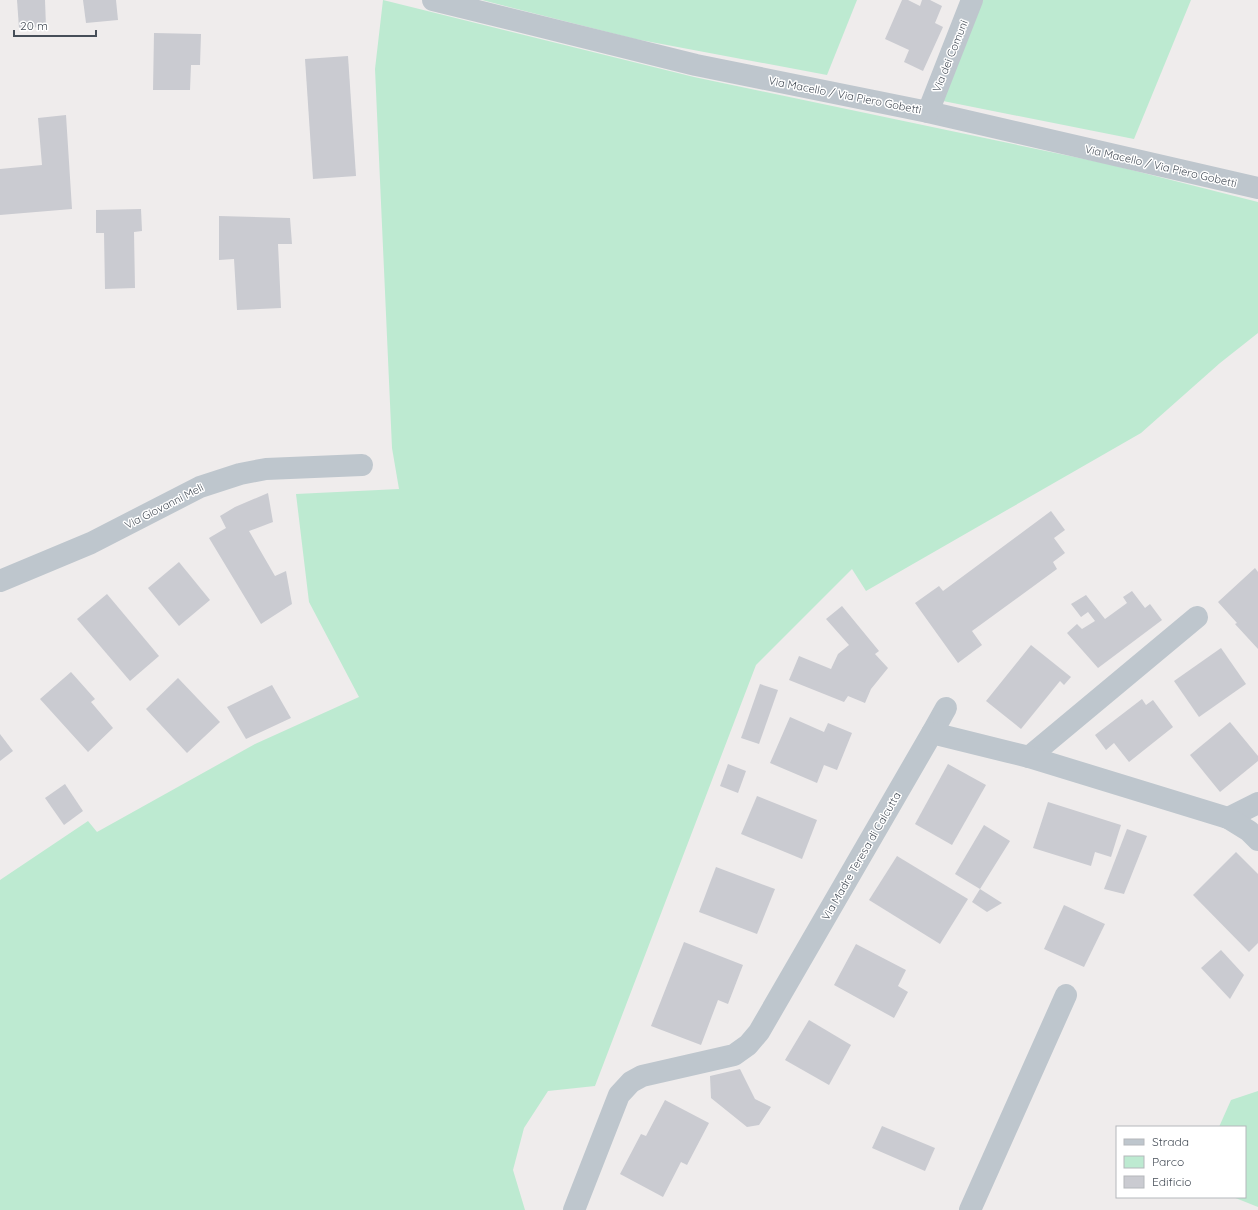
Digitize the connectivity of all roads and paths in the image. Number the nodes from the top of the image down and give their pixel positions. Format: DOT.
graph roads {
  1 [pos="433,0"];
  2 [pos="972,0"];
  3 [pos="928,112"];
  4 [pos="1258,188"];
  5 [pos="362,465"];
  6 [pos="0,581"];
  7 [pos="1197,617"];
  8 [pos="946,708"];
  9 [pos="932,733"];
  10 [pos="1029,757"];
  11 [pos="1258,803"];
  12 [pos="1228,818"];
  13 [pos="1258,840"];
  14 [pos="1066,996"];
  15 [pos="574,1210"];
  16 [pos="970,1210"];
  1 -- 3 [label="street, Via Macello / Via Piero Gobetti"];
  2 -- 3 [label="street, Via dei Comuni"];
  3 -- 4 [label="street, Via Macello / Via Piero Gobetti"];
  5 -- 6 [label="street, Via Giovanni Meli"];
  7 -- 10 [label="street"];
  8 -- 9 [label="street, Via Madre Teresa di Calcutta"];
  9 -- 10 [label="street"];
  9 -- 15 [label="street, Via Madre Teresa di Calcutta"];
  10 -- 12 [label="street"];
  11 -- 12 [label="street"];
  12 -- 13 [label="street"];
  14 -- 16 [label="street"];
}
